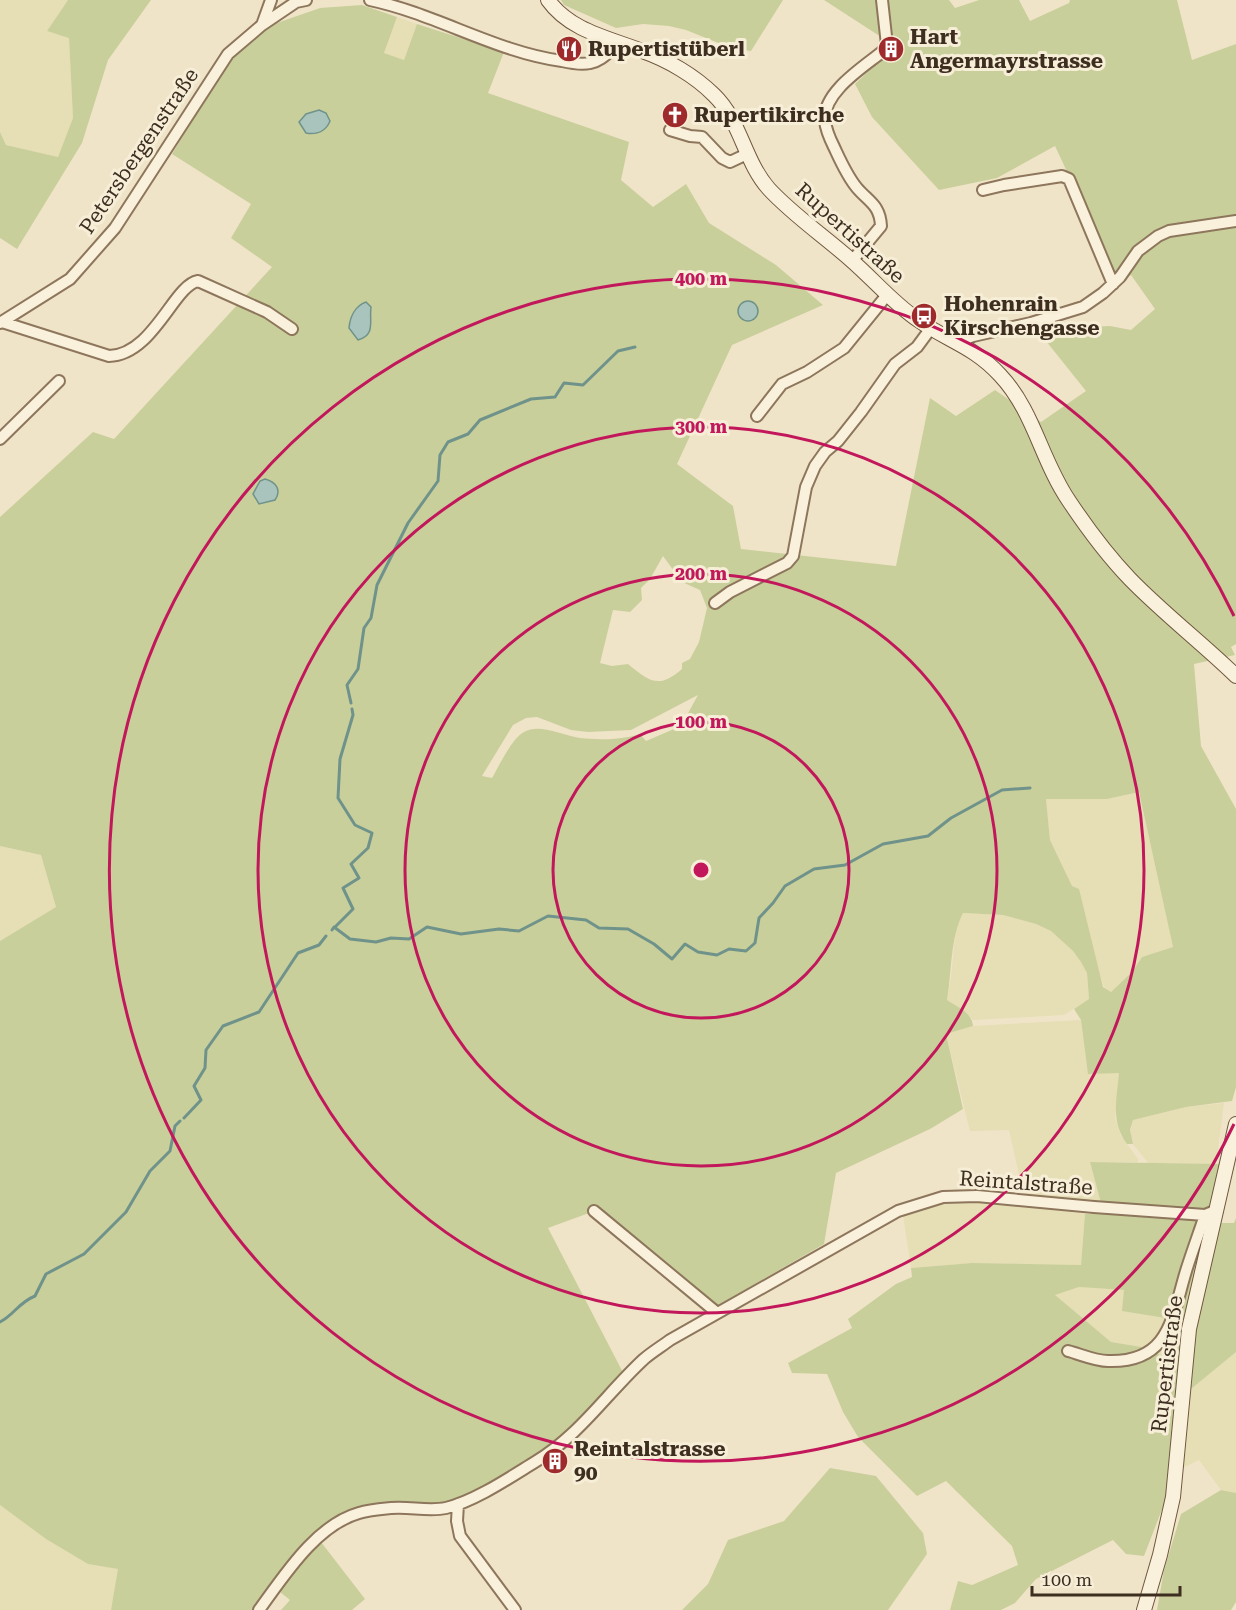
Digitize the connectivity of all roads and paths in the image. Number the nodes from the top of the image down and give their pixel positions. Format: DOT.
graph roads {
  1 [pos="271,0"];
  2 [pos="306,0"];
  3 [pos="370,0"];
  4 [pos="548,0"];
  5 [pos="882,0"];
  6 [pos="262,25"];
  7 [pos="620,43"];
  8 [pos="670,130"];
  9 [pos="747,154"];
  10 [pos="983,190"];
  11 [pos="1236,221"];
  12 [pos="852,261"];
  13 [pos="1113,284"];
  14 [pos="887,295"];
  15 [pos="1,322"];
  16 [pos="931,328"];
  17 [pos="292,329"];
  18 [pos="959,342"];
  19 [pos="59,381"];
  20 [pos="757,416"];
  21 [pos="0,439"];
  22 [pos="715,603"];
  23 [pos="1236,676"];
  24 [pos="1236,1124"];
  25 [pos="594,1211"];
  26 [pos="1211,1212"];
  27 [pos="716,1312"];
  28 [pos="1068,1351"];
  29 [pos="458,1504"];
  30 [pos="259,1610"];
  31 [pos="515,1610"];
  32 [pos="1144,1610"];
  1 -- 6 [label="street"];
  2 -- 6 [label="street, Petersbergenstraße"];
  3 -- 7 [label="street"];
  4 -- 7 [label="main road, Rupertistraße"];
  5 -- 12 [label="street"];
  6 -- 15 [label="street, Petersbergenstraße"];
  7 -- 9 [label="main road, Rupertistraße"];
  8 -- 9 [label="street"];
  9 -- 12 [label="main road, Rupertistraße"];
  10 -- 13 [label="street"];
  11 -- 13 [label="street"];
  12 -- 14 [label="main road, Rupertistraße"];
  13 -- 18 [label="street"];
  14 -- 16 [label="main road, Rupertistraße"];
  14 -- 20 [label="street"];
  15 -- 17 [label="street, Petersbergenstraße"];
  16 -- 18 [label="main road, Rupertistraße"];
  16 -- 22 [label="street"];
  18 -- 23 [label="main road, Rupertistraße"];
  19 -- 21 [label="street"];
  24 -- 26 [label="main road, Rupertistraße"];
  25 -- 27 [label="street"];
  26 -- 27 [label="street, Reintalstraße"];
  26 -- 28 [label="street"];
  26 -- 32 [label="main road, Rupertistraße"];
  27 -- 29 [label="street, Reintalstraße"];
  29 -- 30 [label="street, Reintalstraße"];
  29 -- 31 [label="street"];
}
